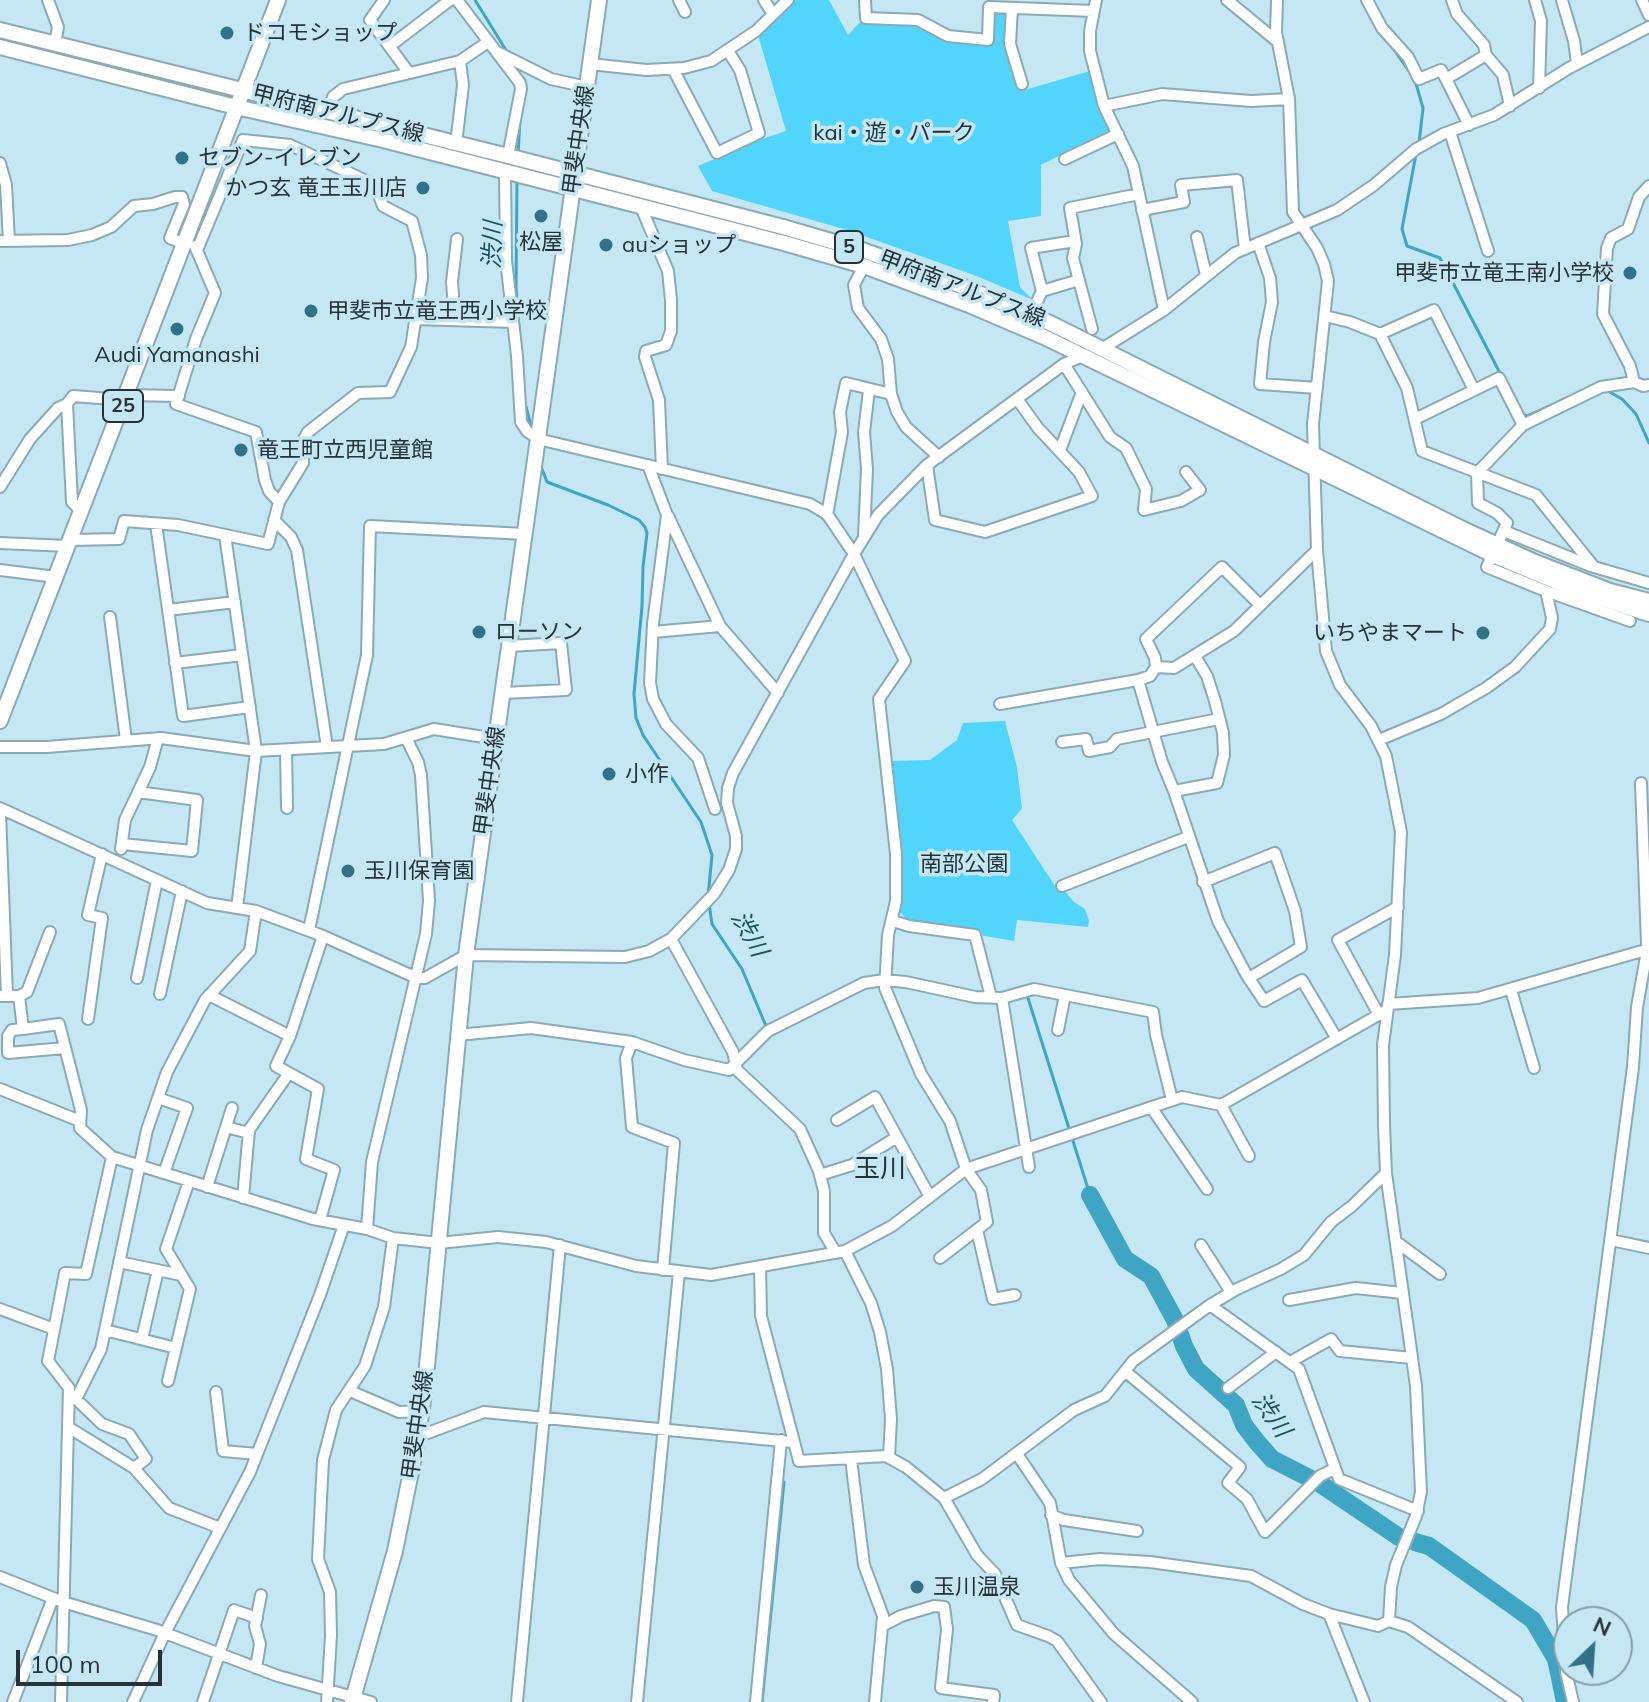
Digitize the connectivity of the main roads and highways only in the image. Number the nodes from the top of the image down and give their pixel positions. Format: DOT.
graph roads {
  1 [pos="278,0"];
  2 [pos="599,0"];
  3 [pos="0,30"];
  4 [pos="0,47"];
  5 [pos="243,90"];
  6 [pos="236,107"];
  7 [pos="574,174"];
  8 [pos="572,189"];
  9 [pos="1498,544"];
  10 [pos="1649,601"];
  11 [pos="1649,614"];
  12 [pos="0,721"];
  13 [pos="352,1700"];
  1 -- 5 [label="main road, 25"];
  2 -- 7 [label="main road, 甲斐中央線"];
  3 -- 5 [label="main road, 甲府南アルプス線 / 5"];
  4 -- 6 [label="main road, 甲府南アルプス線 / 5"];
  5 -- 6 [label="main road, 25"];
  5 -- 7 [label="main road, 甲府南アルプス線 / 5"];
  6 -- 8 [label="main road, 甲府南アルプス線 / 5"];
  6 -- 12 [label="main road, 25"];
  7 -- 8 [label="main road, 甲斐中央線"];
  7 -- 9 [label="main road, 甲府南アルプス線 / 5"];
  8 -- 9 [label="main road, 甲府南アルプス線 / 5"];
  8 -- 13 [label="main road, 甲斐中央線"];
  9 -- 10 [label="main road, 甲府南アルプス線 / 5"];
  9 -- 11 [label="main road, 甲府南アルプス線 / 5"];
}
